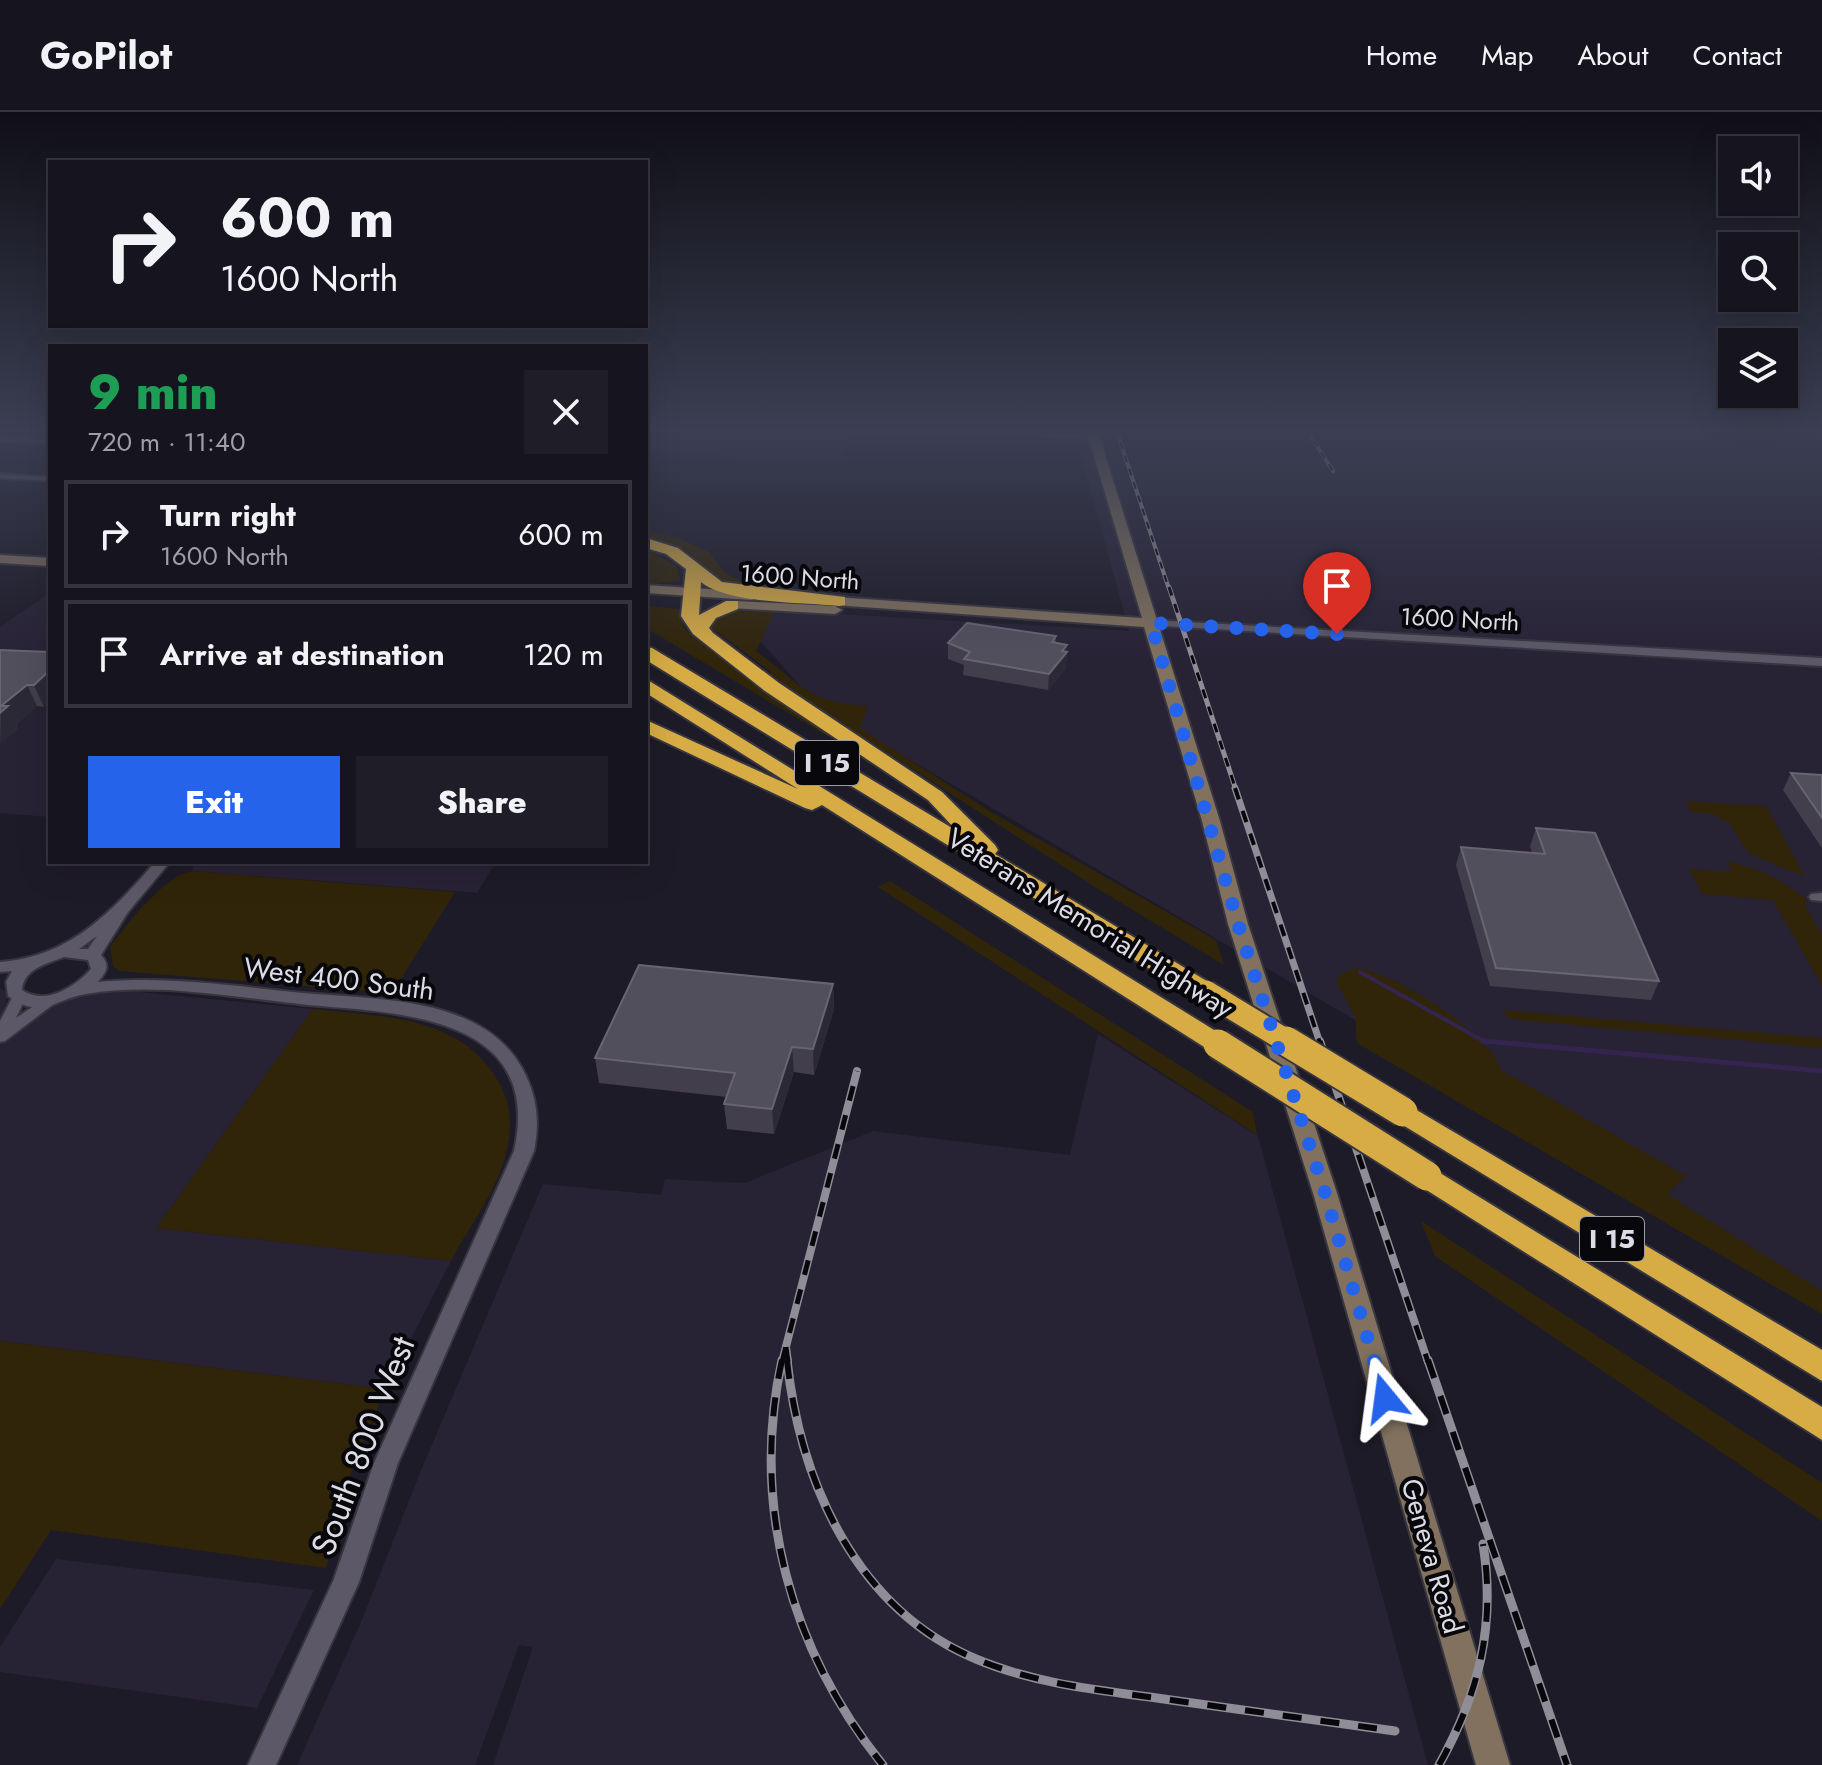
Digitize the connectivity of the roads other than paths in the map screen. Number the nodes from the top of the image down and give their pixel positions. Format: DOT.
graph roads {
  1 [pos="1115,506"];
  2 [pos="648,544"];
  3 [pos="0,559"];
  4 [pos="48,562"];
  5 [pos="694,568"];
  6 [pos="648,589"];
  7 [pos="692,598"];
  8 [pos="648,601"];
  9 [pos="839,601"];
  10 [pos="732,605"];
  11 [pos="951,611"];
  12 [pos="1151,623"];
  13 [pos="699,630"];
  14 [pos="648,653"];
  15 [pos="1822,662"];
  16 [pos="648,686"];
  17 [pos="648,727"];
  18 [pos="919,856"];
  19 [pos="161,864"];
  20 [pos="1008,872"];
  21 [pos="122,910"];
  22 [pos="62,952"];
  23 [pos="96,962"];
  24 [pos="29,965"];
  25 [pos="0,967"];
  26 [pos="149,984"];
  27 [pos="11,987"];
  28 [pos="81,989"];
  29 [pos="52,1000"];
  30 [pos="0,1037"];
  31 [pos="524,1151"];
  32 [pos="1822,1367"];
  33 [pos="1822,1425"];
  34 [pos="262,1765"];
  35 [pos="1493,1765"];
  1 -- 12 [label="main road, Geneva Road"];
  2 -- 5 [label="highway"];
  3 -- 4 [label="main road"];
  5 -- 7 [label="highway"];
  5 -- 9 [label="highway"];
  6 -- 7 [label="main road, 1600 North"];
  7 -- 8 [label="main road, 1600 North"];
  7 -- 9 [label="main road, 1600 North"];
  7 -- 10 [label="main road, 1600 North"];
  7 -- 13 [label="highway"];
  9 -- 11 [label="main road, 1600 North"];
  10 -- 11 [label="main road, 1600 North"];
  10 -- 13 [label="highway"];
  11 -- 12 [label="main road, 1600 North"];
  12 -- 15 [label="street, 1600 North"];
  12 -- 35 [label="main road, Geneva Road"];
  13 -- 20 [label="highway"];
  14 -- 20 [label="highway, Veterans Memorial Highway / I 15"];
  16 -- 18 [label="highway, Veterans Memorial Highway / I 15"];
  17 -- 18 [label="highway"];
  18 -- 33 [label="highway, Veterans Memorial Highway / I 15, bridge"];
  19 -- 21 [label="street"];
  20 -- 32 [label="highway, Veterans Memorial Highway / I 15, bridge"];
  21 -- 22 [label="street"];
  21 -- 23 [label="street"];
  22 -- 23 [label="street, West 400 South"];
  22 -- 24 [label="street, West 400 South"];
  23 -- 26 [label="street, West 400 South"];
  23 -- 28 [label="street, West 400 South"];
  24 -- 25 [label="street, West 400 South"];
  24 -- 27 [label="street, West 400 South"];
  26 -- 28 [label="street, West 400 South"];
  26 -- 31 [label="street, West 400 South"];
  27 -- 29 [label="street, West 400 South"];
  27 -- 30 [label="street"];
  28 -- 29 [label="street, West 400 South"];
  29 -- 30 [label="street"];
  31 -- 34 [label="street, South 800 West"];
}
